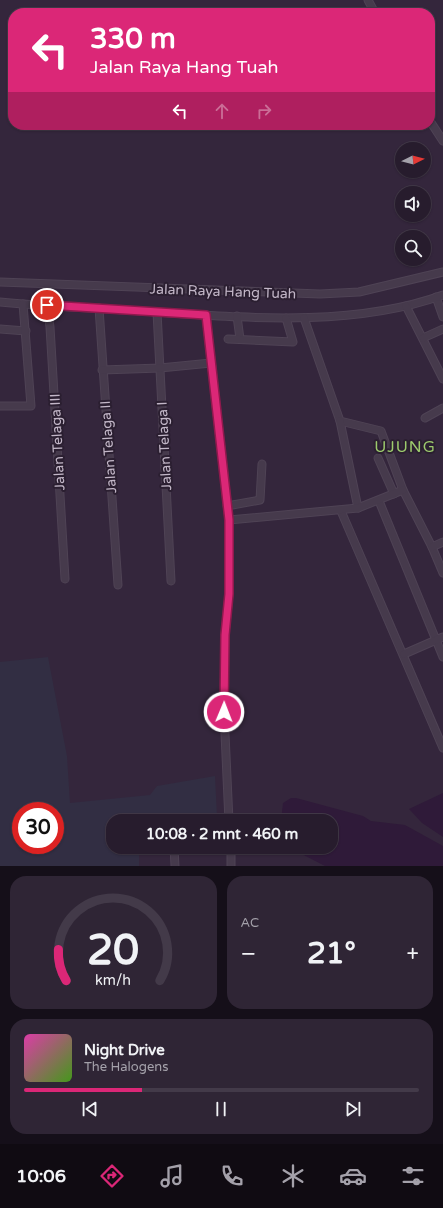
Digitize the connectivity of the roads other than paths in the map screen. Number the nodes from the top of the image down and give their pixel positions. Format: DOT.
graph roads {
  1 [pos="435,129"];
  2 [pos="443,141"];
  3 [pos="443,272"];
  4 [pos="0,282"];
  5 [pos="440,296"];
  6 [pos="0,302"];
  7 [pos="23,304"];
  8 [pos="47,305"];
  9 [pos="406,306"];
  10 [pos="99,308"];
  11 [pos="157,312"];
  12 [pos="206,315"];
  13 [pos="238,316"];
  14 [pos="443,317"];
  15 [pos="286,318"];
  16 [pos="304,318"];
  17 [pos="0,329"];
  18 [pos="443,329"];
  19 [pos="26,331"];
  20 [pos="228,338"];
  21 [pos="423,338"];
  22 [pos="240,339"];
  23 [pos="210,363"];
  24 [pos="160,368"];
  25 [pos="102,370"];
  26 [pos="443,380"];
  27 [pos="0,406"];
  28 [pos="443,408"];
  29 [pos="425,418"];
  30 [pos="340,421"];
  31 [pos="378,458"];
  32 [pos="262,464"];
  33 [pos="403,490"];
  34 [pos="394,494"];
  35 [pos="379,501"];
  36 [pos="227,506"];
  37 [pos="358,508"];
  38 [pos="341,510"];
  39 [pos="229,520"];
  40 [pos="443,542"];
  41 [pos="432,547"];
  42 [pos="443,573"];
  43 [pos="65,579"];
  44 [pos="171,581"];
  45 [pos="118,585"];
  46 [pos="443,637"];
  47 [pos="436,640"];
  48 [pos="404,654"];
  49 [pos="443,656"];
  50 [pos="443,748"];
  51 [pos="229,814"];
  52 [pos="174,854"];
  53 [pos="230,854"];
  54 [pos="175,866"];
  55 [pos="231,866"];
  1 -- 2 [label="street"];
  3 -- 4 [label="street, Jalan Raya Hang Tuah"];
  5 -- 9 [label="street, Jalan Raya Hang Tuah"];
  5 -- 14 [label="street"];
  6 -- 7 [label="street, Jalan Raya Hang Tuah"];
  7 -- 8 [label="street, Jalan Raya Hang Tuah"];
  7 -- 19 [label="street"];
  8 -- 10 [label="street, Jalan Raya Hang Tuah"];
  8 -- 43 [label="street, Jalan Telaga III"];
  9 -- 16 [label="street, Jalan Raya Hang Tuah"];
  9 -- 21 [label="street"];
  10 -- 11 [label="street, Jalan Raya Hang Tuah"];
  10 -- 25 [label="street, Jalan Telaga II"];
  11 -- 12 [label="street, Jalan Raya Hang Tuah"];
  11 -- 24 [label="street, Jalan Telaga I"];
  12 -- 13 [label="street, Jalan Raya Hang Tuah"];
  12 -- 23 [label="street"];
  13 -- 15 [label="street, Jalan Raya Hang Tuah"];
  13 -- 22 [label="street"];
  15 -- 16 [label="street, Jalan Raya Hang Tuah"];
  15 -- 22 [label="street"];
  16 -- 30 [label="street"];
  17 -- 19 [label="street"];
  18 -- 21 [label="street"];
  19 -- 27 [label="street"];
  20 -- 22 [label="street"];
  21 -- 26 [label="street"];
  23 -- 24 [label="street"];
  23 -- 36 [label="street"];
  24 -- 25 [label="street"];
  24 -- 44 [label="street, Jalan Telaga I"];
  25 -- 45 [label="street, Jalan Telaga II"];
  28 -- 29 [label="street"];
  30 -- 33 [label="street"];
  30 -- 37 [label="street"];
  31 -- 34 [label="street"];
  32 -- 36 [label="street"];
  33 -- 34 [label="street"];
  33 -- 41 [label="street"];
  34 -- 35 [label="street"];
  35 -- 37 [label="street"];
  35 -- 47 [label="street"];
  36 -- 39 [label="street"];
  37 -- 38 [label="street"];
  38 -- 39 [label="street"];
  38 -- 48 [label="street"];
  39 -- 51 [label="street"];
  40 -- 41 [label="street"];
  41 -- 42 [label="street"];
  46 -- 47 [label="street"];
  47 -- 48 [label="street"];
  47 -- 49 [label="street"];
  48 -- 50 [label="street"];
  52 -- 54 [label="street"];
  53 -- 55 [label="street"];
}
